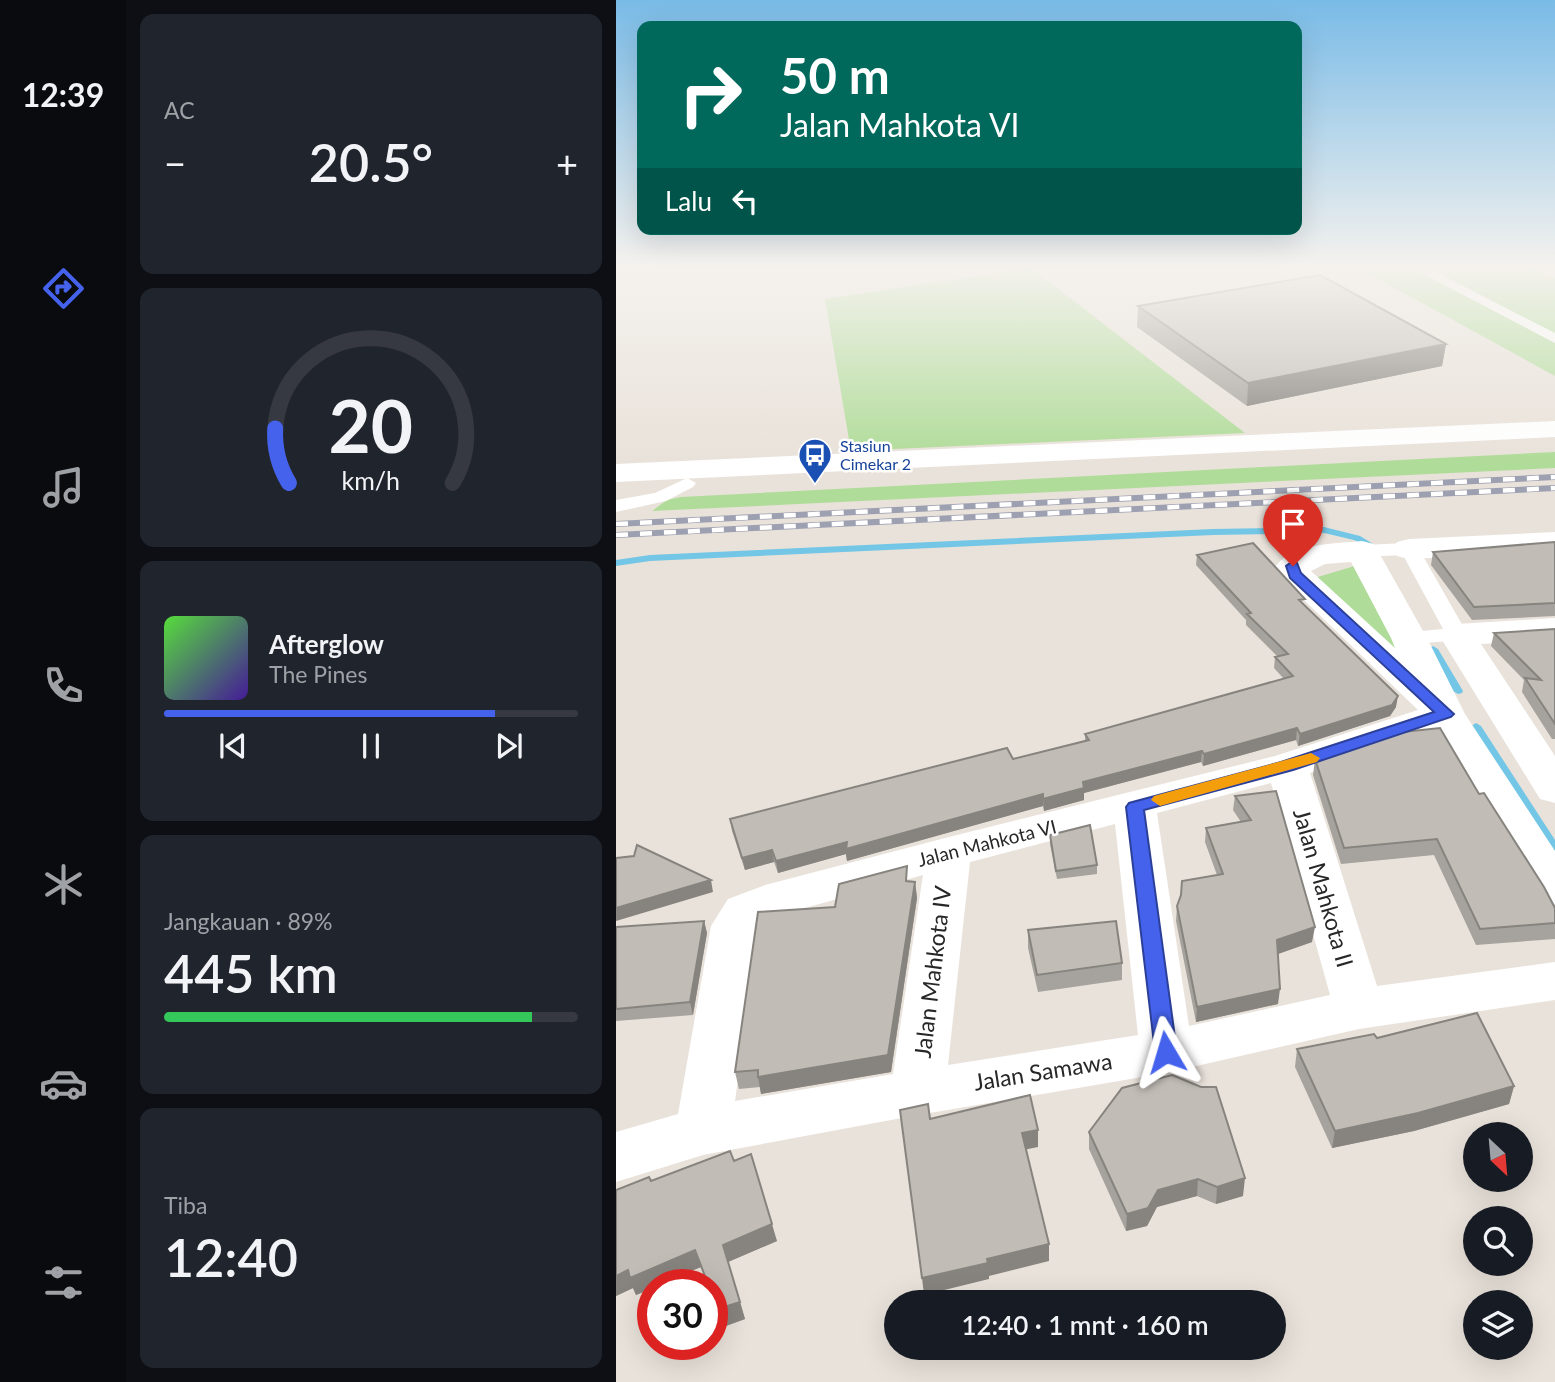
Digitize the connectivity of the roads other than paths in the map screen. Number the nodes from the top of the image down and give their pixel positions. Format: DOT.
graph roads {
  1 [pos="1537,329"];
  2 [pos="1555,339"];
  3 [pos="1555,429"];
  4 [pos="1555,442"];
  5 [pos="1183,452"];
  6 [pos="616,472"];
  7 [pos="687,483"];
  8 [pos="616,485"];
  9 [pos="616,506"];
  10 [pos="1555,542"];
  11 [pos="1391,550"];
  12 [pos="1555,629"];
  13 [pos="1457,635"];
  14 [pos="1409,638"];
  15 [pos="1446,714"];
  16 [pos="1287,766"];
  17 [pos="1555,789"];
  18 [pos="1135,807"];
  19 [pos="948,852"];
  20 [pos="1555,888"];
  21 [pos="1555,981"];
  22 [pos="1359,1009"];
  23 [pos="1166,1052"];
  24 [pos="918,1092"];
  25 [pos="703,1131"];
  26 [pos="616,1157"];
  1 -- 2 [label="lane"];
  3 -- 5 [label="street"];
  4 -- 5 [label="street"];
  5 -- 6 [label="street"];
  5 -- 7 [label="street"];
  7 -- 8 [label="street"];
  7 -- 9 [label="lane"];
  10 -- 11 [label="street"];
  11 -- 13 [label="lane"];
  11 -- 14 [label="street"];
  11 -- 15 [label="street"];
  12 -- 13 [label="street"];
  13 -- 14 [label="lane"];
  13 -- 17 [label="street"];
  14 -- 15 [label="street"];
  15 -- 16 [label="street, Jalan Mahkota VI"];
  15 -- 20 [label="street"];
  16 -- 18 [label="street, Jalan Mahkota VI"];
  16 -- 22 [label="street, Jalan Mahkota II"];
  18 -- 19 [label="street, Jalan Mahkota VI"];
  18 -- 23 [label="street"];
  19 -- 24 [label="street, Jalan Mahkota IV"];
  19 -- 25 [label="street, Jalan Mahkota VI"];
  21 -- 22 [label="street, Jalan Samawa"];
  22 -- 23 [label="street, Jalan Samawa"];
  23 -- 24 [label="street, Jalan Samawa"];
  24 -- 25 [label="street, Jalan Samawa"];
  25 -- 26 [label="street, Jalan Samawa"];
}
